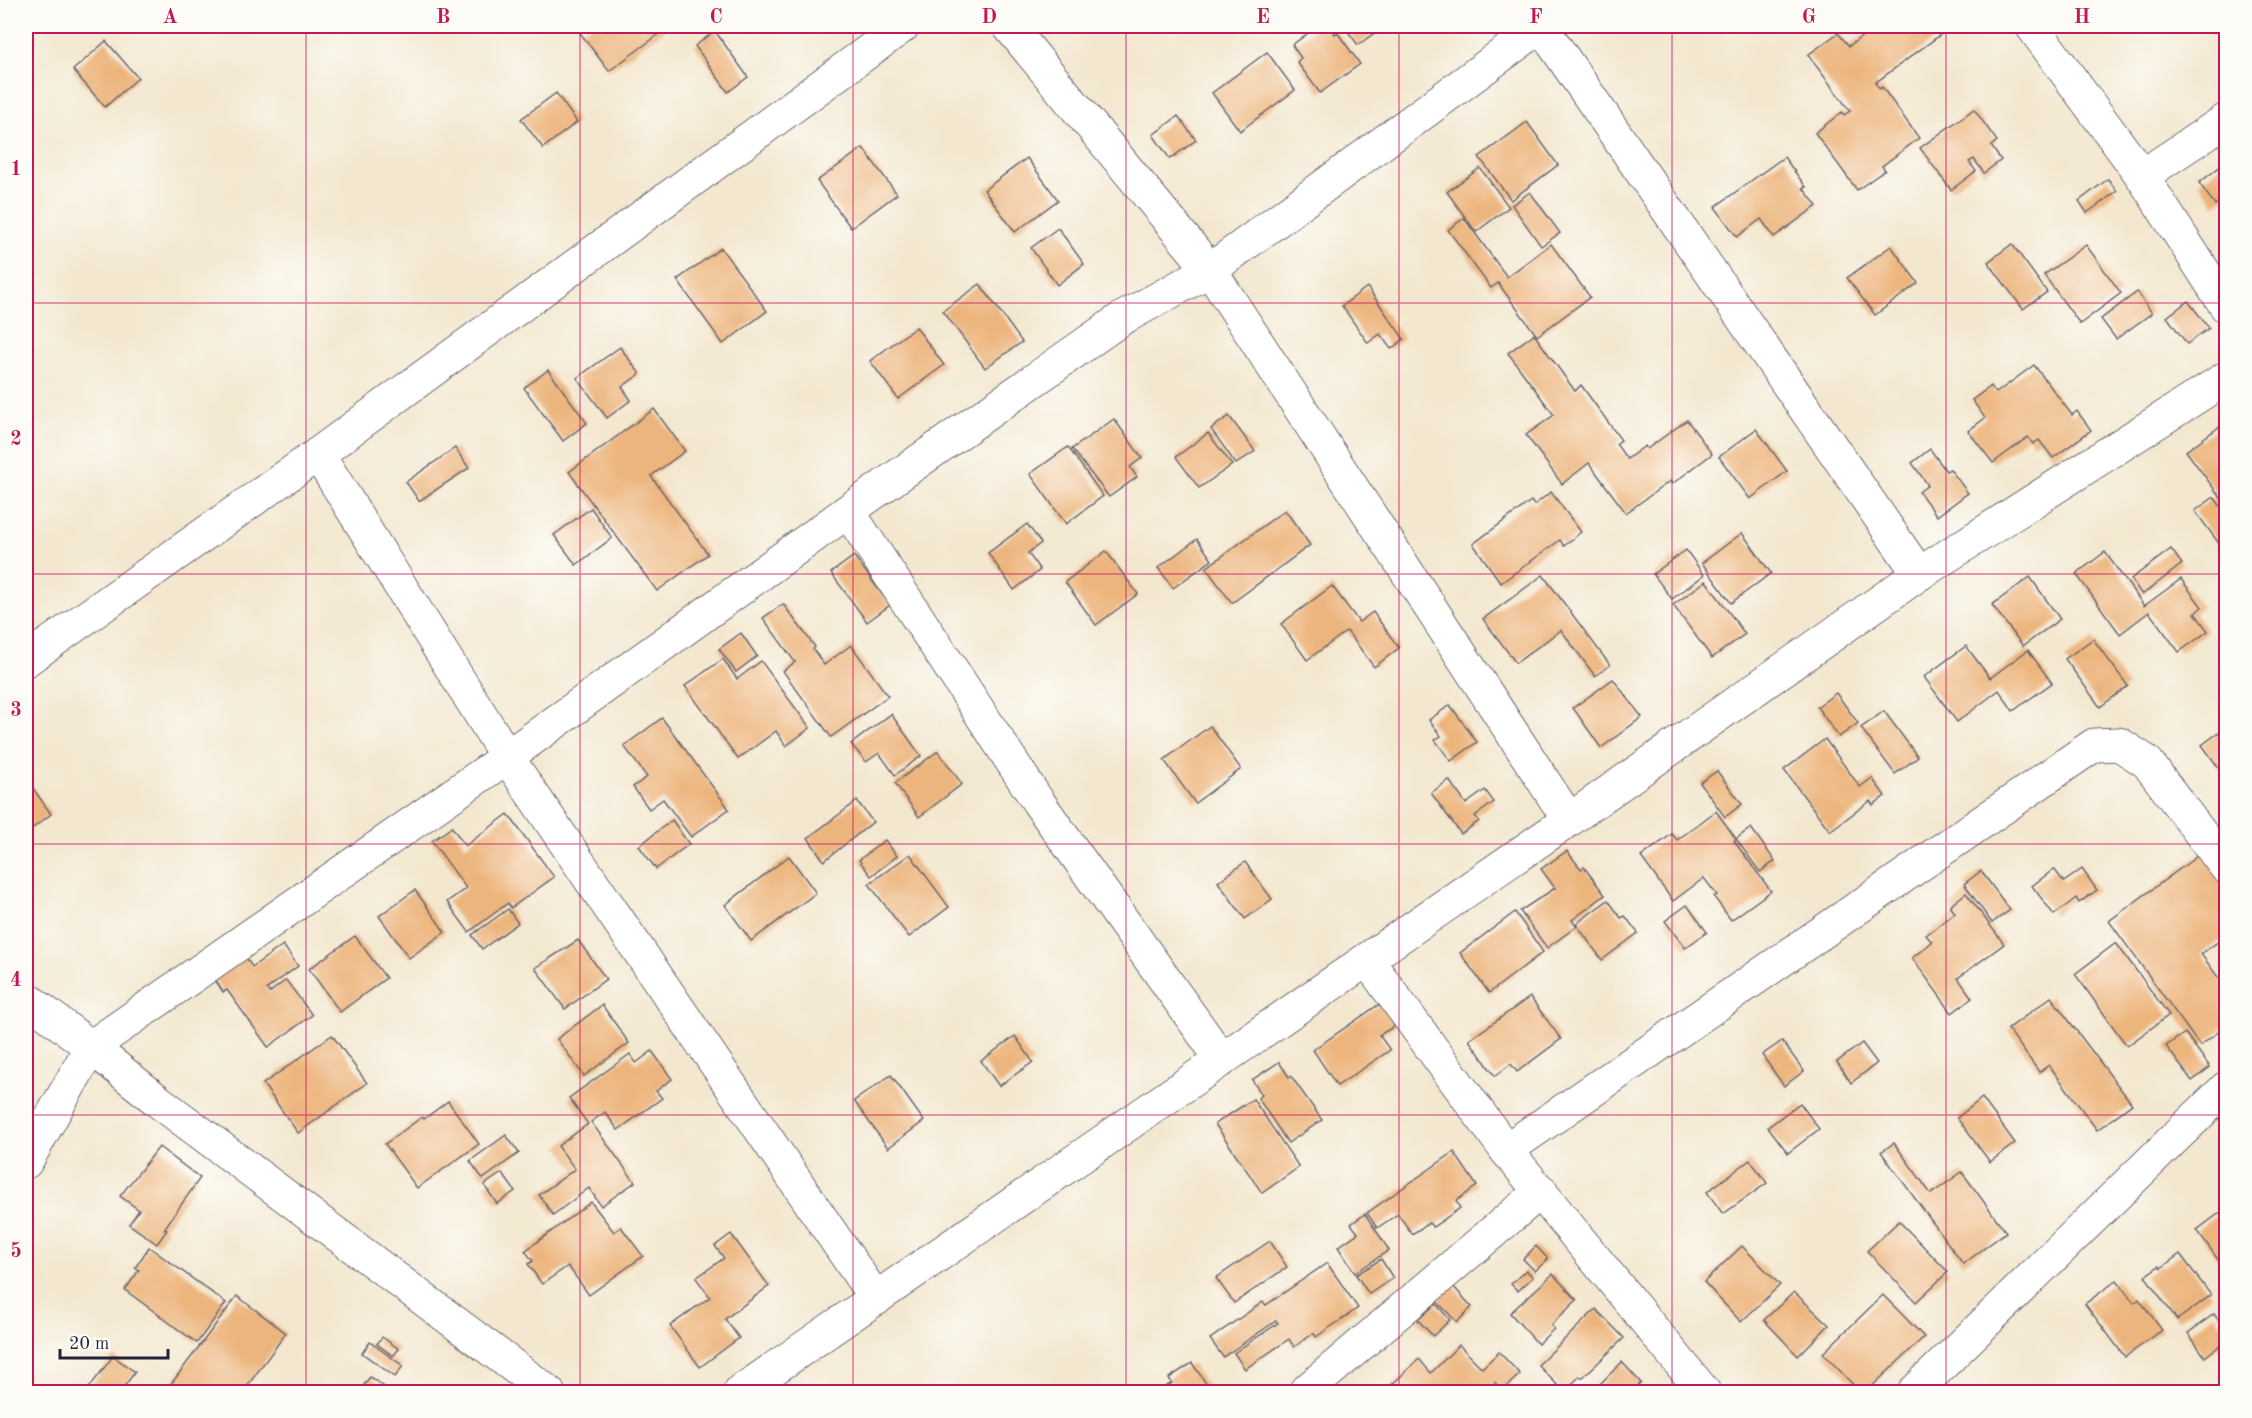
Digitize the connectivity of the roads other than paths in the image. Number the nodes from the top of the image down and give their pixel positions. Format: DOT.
graph roads {
  1 [pos="903,26"];
  2 [pos="1009,26"];
  3 [pos="1541,26"];
  4 [pos="2032,26"];
  5 [pos="2226,120"];
  6 [pos="2142,176"];
  7 [pos="1210,270"];
  8 [pos="2226,306"];
  9 [pos="2226,378"];
  10 [pos="318,454"];
  11 [pos="848,511"];
  12 [pos="1919,574"];
  13 [pos="26,660"];
  14 [pos="507,757"];
  15 [pos="1569,820"];
  16 [pos="2226,867"];
  17 [pos="1368,961"];
  18 [pos="26,998"];
  19 [pos="91,1047"];
  20 [pos="1222,1060"];
  21 [pos="2226,1088"];
  22 [pos="1506,1150"];
  23 [pos="26,1162"];
  24 [pos="1541,1191"];
  25 [pos="876,1299"];
  26 [pos="548,1392"];
  27 [pos="740,1392"];
  28 [pos="1305,1392"];
  29 [pos="1704,1392"];
  30 [pos="1914,1392"];
  1 -- 10 [label="street"];
  2 -- 7 [label="street"];
  3 -- 7 [label="street"];
  3 -- 12 [label="street"];
  4 -- 6 [label="street"];
  5 -- 6 [label="street"];
  6 -- 8 [label="street"];
  7 -- 11 [label="street"];
  7 -- 15 [label="street"];
  9 -- 12 [label="street"];
  10 -- 13 [label="street"];
  10 -- 14 [label="street"];
  11 -- 14 [label="street"];
  11 -- 20 [label="street"];
  12 -- 15 [label="street"];
  14 -- 19 [label="street"];
  14 -- 25 [label="street"];
  15 -- 17 [label="street"];
  16 -- 22 [label="street"];
  17 -- 20 [label="street"];
  17 -- 22 [label="street"];
  18 -- 19 [label="street"];
  19 -- 23 [label="street"];
  19 -- 26 [label="street"];
  20 -- 25 [label="street"];
  21 -- 30 [label="street"];
  22 -- 24 [label="street"];
  24 -- 28 [label="street"];
  24 -- 29 [label="street"];
  25 -- 27 [label="street"];
}
